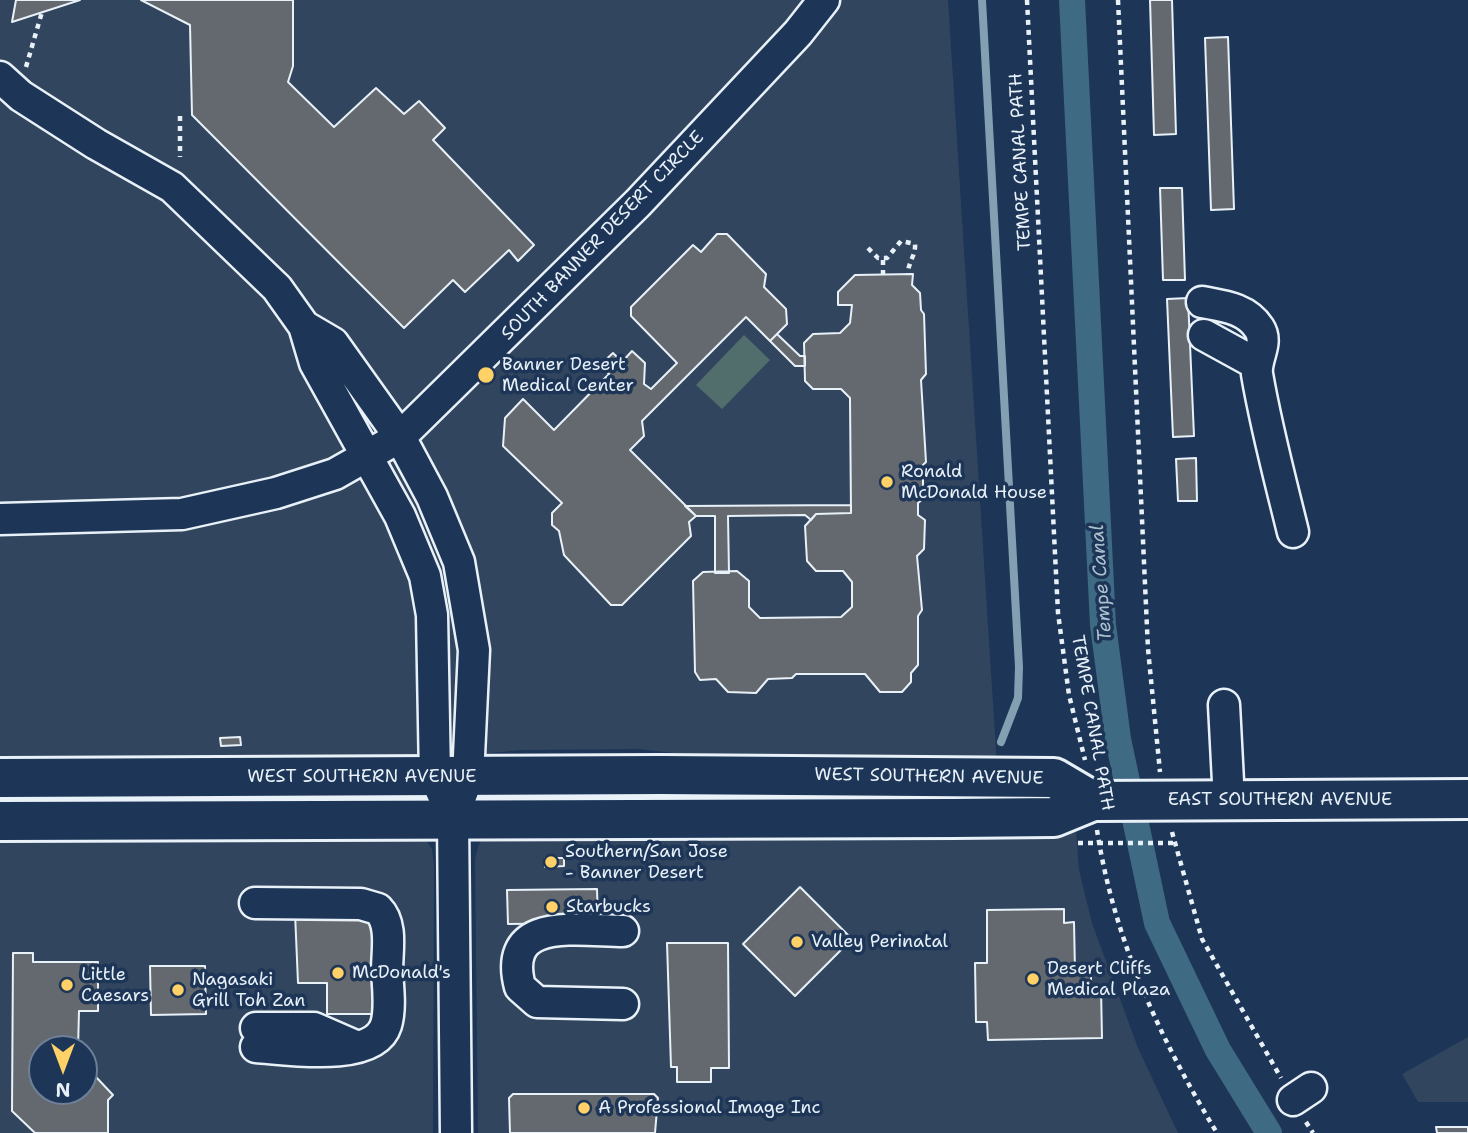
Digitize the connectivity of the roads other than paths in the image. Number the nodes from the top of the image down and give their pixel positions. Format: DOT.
graph roads {
  1 [pos="824,0"];
  2 [pos="13,73"];
  3 [pos="1202,302"];
  4 [pos="304,326"];
  5 [pos="1204,335"];
  6 [pos="1255,363"];
  7 [pos="400,438"];
  8 [pos="366,459"];
  9 [pos="0,519"];
  10 [pos="1293,531"];
  11 [pos="1224,705"];
  12 [pos="452,777"];
  13 [pos="12,778"];
  14 [pos="1468,799"];
  15 [pos="1098,801"];
  16 [pos="1229,801"];
  17 [pos="453,818"];
  18 [pos="13,821"];
  19 [pos="255,903"];
  20 [pos="623,931"];
  21 [pos="623,1003"];
  22 [pos="256,1038"];
  23 [pos="456,1133"];
  1 -- 7 [label="street, SOUTH BANNER DESERT CIRCLE"];
  2 -- 4 [label="street"];
  3 -- 6 [label="street"];
  4 -- 7 [label="street"];
  4 -- 8 [label="street"];
  5 -- 6 [label="street"];
  6 -- 10 [label="street"];
  7 -- 8 [label="street, SOUTH BANNER DESERT CIRCLE"];
  7 -- 12 [label="street"];
  8 -- 9 [label="street, SOUTH BANNER DESERT CIRCLE"];
  8 -- 12 [label="street"];
  11 -- 16 [label="street"];
  12 -- 13 [label="main road, WEST SOUTHERN AVENUE"];
  12 -- 15 [label="main road, WEST SOUTHERN AVENUE"];
  12 -- 17 [label="street"];
  13 -- 18 [label="main road"];
  14 -- 16 [label="main road, EAST SOUTHERN AVENUE"];
  15 -- 16 [label="main road, EAST SOUTHERN AVENUE"];
  15 -- 17 [label="main road"];
  17 -- 18 [label="main road"];
  17 -- 23 [label="street"];
  19 -- 22 [label="street"];
  20 -- 21 [label="street"];
}
